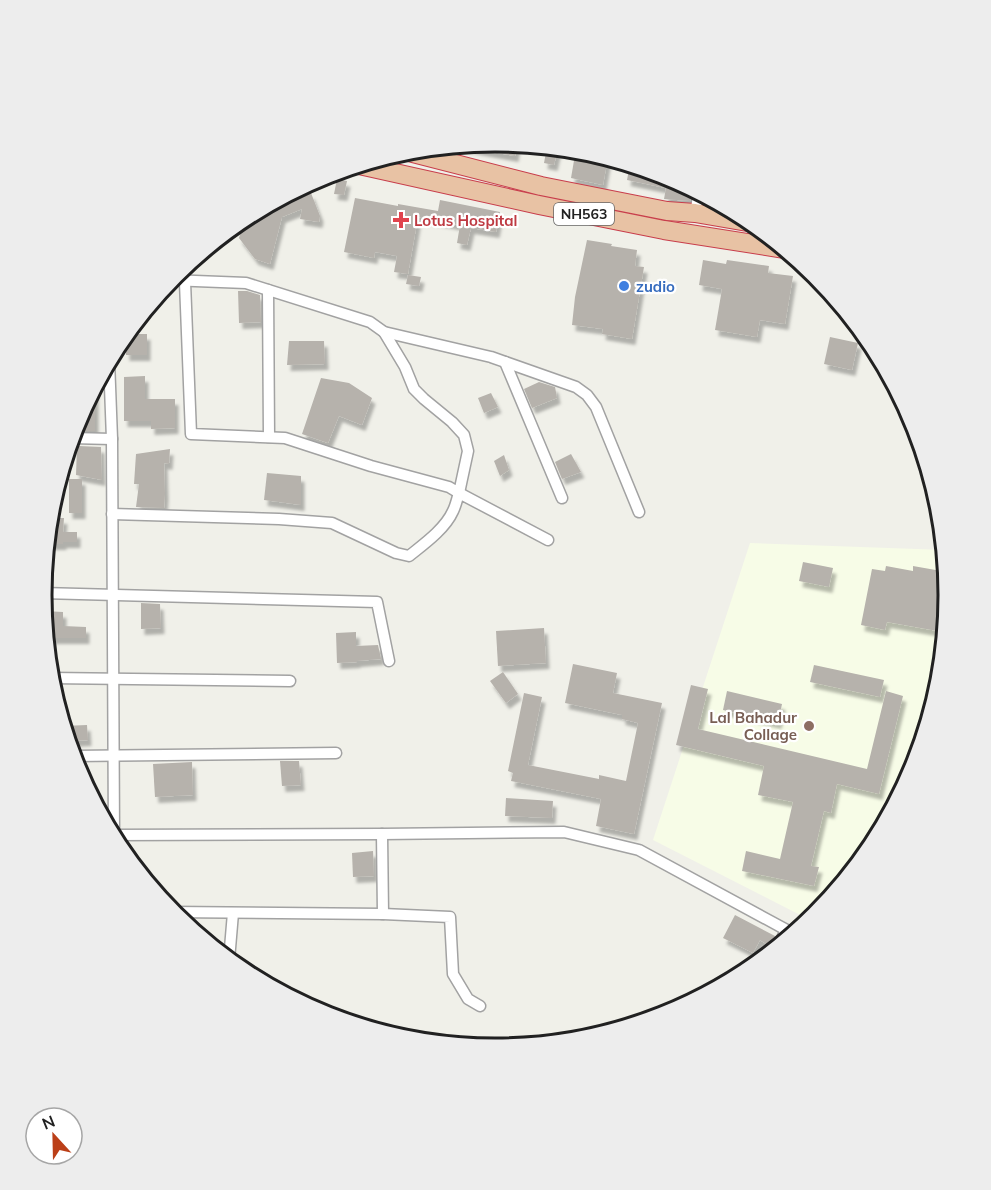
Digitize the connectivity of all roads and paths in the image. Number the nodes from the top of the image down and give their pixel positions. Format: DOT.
graph roads {
  1 [pos="430,157"];
  2 [pos="376,169"];
  3 [pos="697,201"];
  4 [pos="695,213"];
  5 [pos="729,219"];
  6 [pos="768,246"];
  7 [pos="185,282"];
  8 [pos="268,290"];
  9 [pos="384,332"];
  10 [pos="505,362"];
  11 [pos="110,377"];
  12 [pos="269,437"];
  13 [pos="81,438"];
  14 [pos="112,439"];
  15 [pos="459,493"];
  16 [pos="562,498"];
  17 [pos="639,512"];
  18 [pos="112,514"];
  19 [pos="548,540"];
  20 [pos="52,593"];
  21 [pos="112,595"];
  22 [pos="389,661"];
  23 [pos="60,678"];
  24 [pos="112,679"];
  25 [pos="290,681"];
  26 [pos="336,753"];
  27 [pos="113,755"];
  28 [pos="83,756"];
  29 [pos="113,818"];
  30 [pos="382,834"];
  31 [pos="124,836"];
  32 [pos="186,912"];
  33 [pos="233,913"];
  34 [pos="383,914"];
  35 [pos="786,930"];
  36 [pos="230,949"];
  37 [pos="480,1006"];
  1 -- 4 [label="highway, NH563"];
  2 -- 6 [label="highway, NH563"];
  3 -- 4 [label="street"];
  4 -- 5 [label="highway, NH563"];
  7 -- 8 [label="street"];
  7 -- 12 [label="street"];
  8 -- 9 [label="street"];
  8 -- 12 [label="street"];
  9 -- 10 [label="street"];
  9 -- 15 [label="street"];
  10 -- 16 [label="street"];
  10 -- 17 [label="street"];
  11 -- 14 [label="street"];
  12 -- 15 [label="street"];
  13 -- 14 [label="street"];
  14 -- 18 [label="street"];
  15 -- 18 [label="street"];
  15 -- 19 [label="street"];
  18 -- 21 [label="street"];
  20 -- 21 [label="street"];
  21 -- 22 [label="street"];
  21 -- 24 [label="street"];
  23 -- 24 [label="street"];
  24 -- 25 [label="street"];
  24 -- 27 [label="street"];
  26 -- 27 [label="street"];
  27 -- 28 [label="street"];
  27 -- 29 [label="street"];
  30 -- 31 [label="street"];
  30 -- 34 [label="street"];
  30 -- 35 [label="street"];
  32 -- 33 [label="street"];
  33 -- 34 [label="street"];
  33 -- 36 [label="street"];
  34 -- 37 [label="street"];
}
